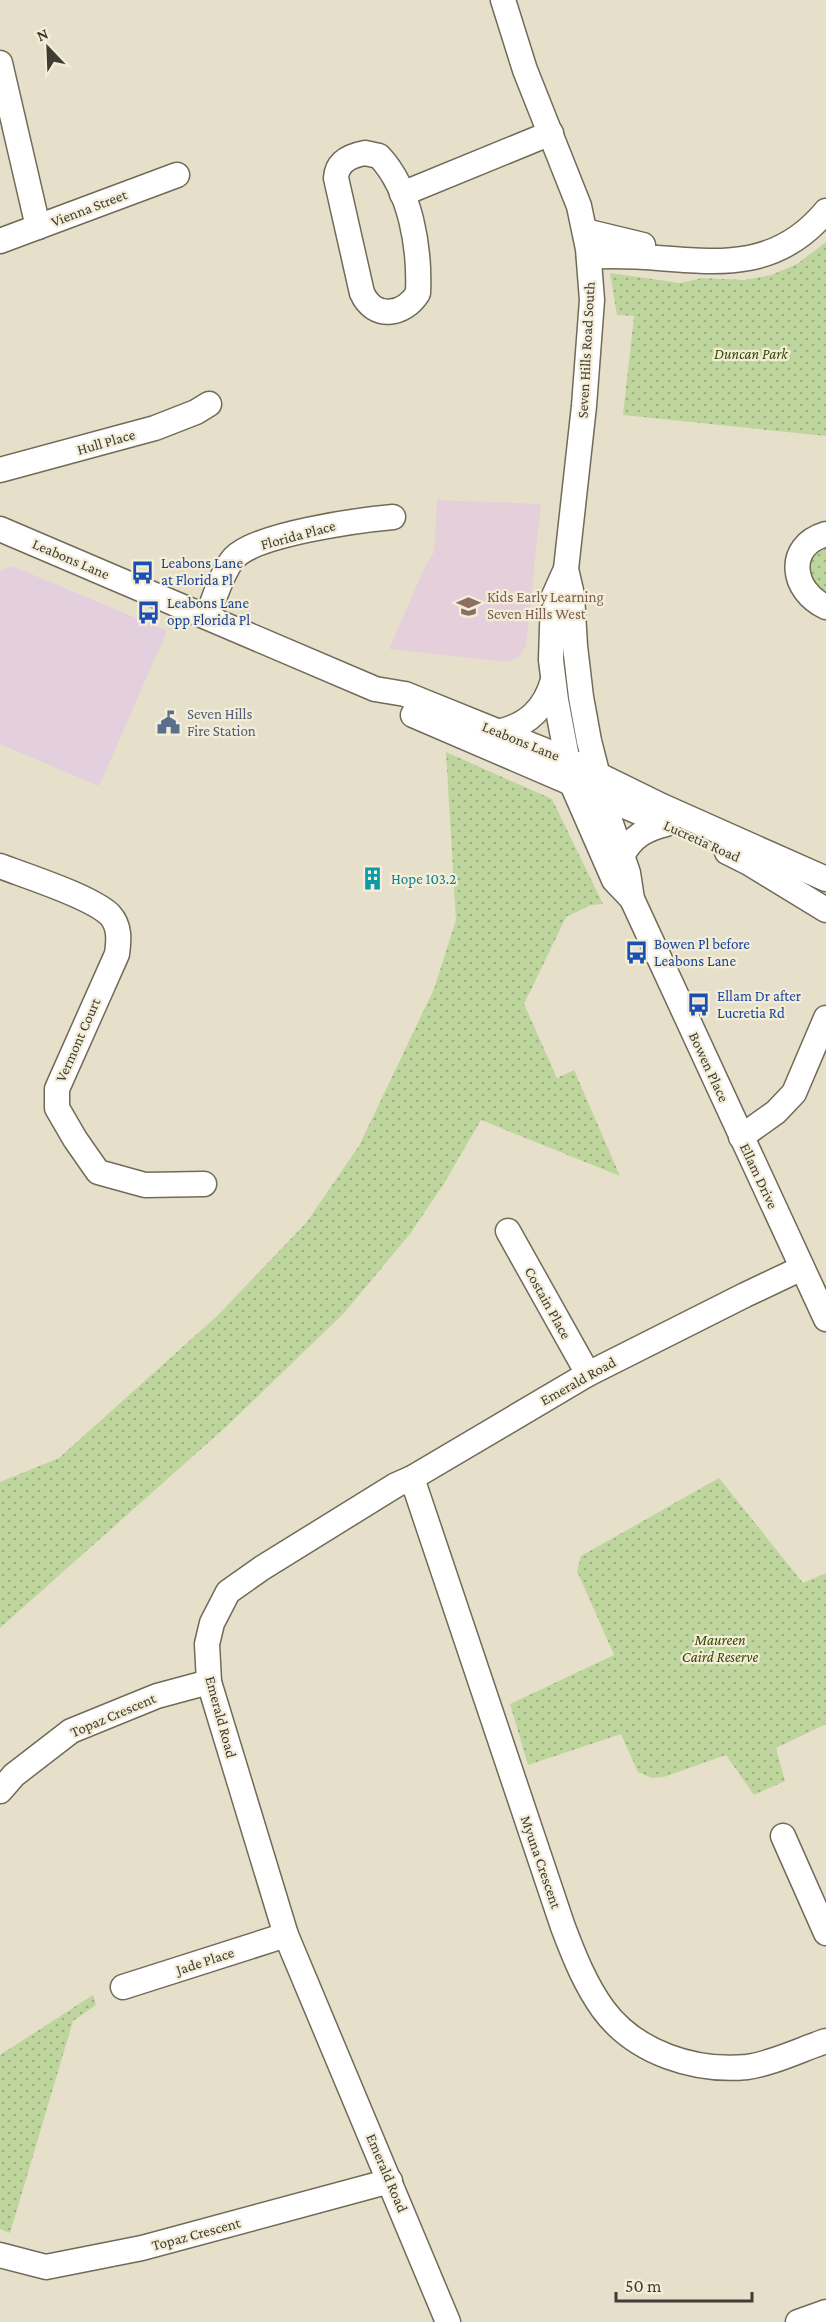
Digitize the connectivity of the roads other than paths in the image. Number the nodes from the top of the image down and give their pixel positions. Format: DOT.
graph roads {
  1 [pos="503,0"];
  2 [pos="0,63"];
  3 [pos="551,133"];
  4 [pos="177,175"];
  5 [pos="402,194"];
  6 [pos="826,211"];
  7 [pos="38,227"];
  8 [pos="585,231"];
  9 [pos="0,241"];
  10 [pos="589,257"];
  11 [pos="700,259"];
  12 [pos="209,404"];
  13 [pos="0,470"];
  14 [pos="393,517"];
  15 [pos="0,529"];
  16 [pos="826,534"];
  17 [pos="566,569"];
  18 [pos="826,607"];
  19 [pos="207,617"];
  20 [pos="553,678"];
  21 [pos="375,689"];
  22 [pos="497,732"];
  23 [pos="566,759"];
  24 [pos="572,784"];
  25 [pos="600,786"];
  26 [pos="666,824"];
  27 [pos="622,856"];
  28 [pos="0,866"];
  29 [pos="826,879"];
  30 [pos="632,899"];
  31 [pos="826,910"];
  32 [pos="826,1018"];
  33 [pos="741,1137"];
  34 [pos="204,1184"];
  35 [pos="508,1231"];
  36 [pos="802,1268"];
  37 [pos="823,1305"];
  38 [pos="588,1374"];
  39 [pos="412,1478"];
  40 [pos="209,1682"];
  41 [pos="0,1791"];
  42 [pos="783,1836"];
  43 [pos="826,1933"];
  44 [pos="286,1935"];
  45 [pos="123,1987"];
  46 [pos="826,2041"];
  47 [pos="390,2181"];
  48 [pos="0,2255"];
  49 [pos="826,2312"];
  50 [pos="448,2322"];
  51 [pos="798,2322"];
  1 -- 3 [label="street, Seven Hills Road South"];
  2 -- 7 [label="street"];
  3 -- 5 [label="street"];
  3 -- 8 [label="street, Seven Hills Road South"];
  4 -- 7 [label="street, Vienna Street"];
  5 -- 5 [label="street"];
  6 -- 11 [label="street"];
  7 -- 9 [label="street, Vienna Street"];
  8 -- 10 [label="street, Seven Hills Road South"];
  8 -- 11 [label="street"];
  10 -- 11 [label="street"];
  10 -- 17 [label="street, Seven Hills Road South"];
  12 -- 13 [label="street, Hull Place"];
  14 -- 19 [label="street, Florida Place"];
  15 -- 19 [label="street, Leabons Lane"];
  16 -- 18 [label="street"];
  17 -- 20 [label="street, Seven Hills Road South"];
  17 -- 25 [label="street, Seven Hills Road South"];
  19 -- 21 [label="street, Leabons Lane"];
  20 -- 22 [label="street"];
  20 -- 23 [label="street, Seven Hills Road South"];
  21 -- 22 [label="street, Leabons Lane"];
  21 -- 24 [label="street, Leabons Lane"];
  22 -- 23 [label="street, Leabons Lane"];
  23 -- 24 [label="street, Bowen Place"];
  23 -- 25 [label="street, Leabons Lane"];
  24 -- 25 [label="street, Lucretia Road"];
  24 -- 30 [label="street, Bowen Place"];
  25 -- 26 [label="street, Lucretia Road"];
  25 -- 27 [label="street, Bowen Place"];
  25 -- 29 [label="street, Lucretia Road"];
  26 -- 27 [label="street"];
  26 -- 31 [label="street, Lucretia Road"];
  27 -- 30 [label="street, Bowen Place"];
  28 -- 34 [label="street, Vermont Court"];
  30 -- 33 [label="street, Bowen Place"];
  32 -- 33 [label="street, Ellam Drive"];
  33 -- 36 [label="street, Ellam Drive"];
  35 -- 38 [label="street, Costain Place"];
  36 -- 37 [label="street, Ellam Drive"];
  36 -- 38 [label="street, Emerald Road"];
  38 -- 39 [label="street, Emerald Road"];
  39 -- 40 [label="street, Emerald Road"];
  39 -- 46 [label="street, Myuna Crescent"];
  40 -- 41 [label="street, Topaz Crescent"];
  40 -- 44 [label="street, Emerald Road"];
  42 -- 43 [label="street"];
  44 -- 45 [label="street, Jade Place"];
  44 -- 47 [label="street, Emerald Road"];
  47 -- 48 [label="street, Topaz Crescent"];
  47 -- 50 [label="street, Emerald Road"];
  49 -- 51 [label="street"];
}
